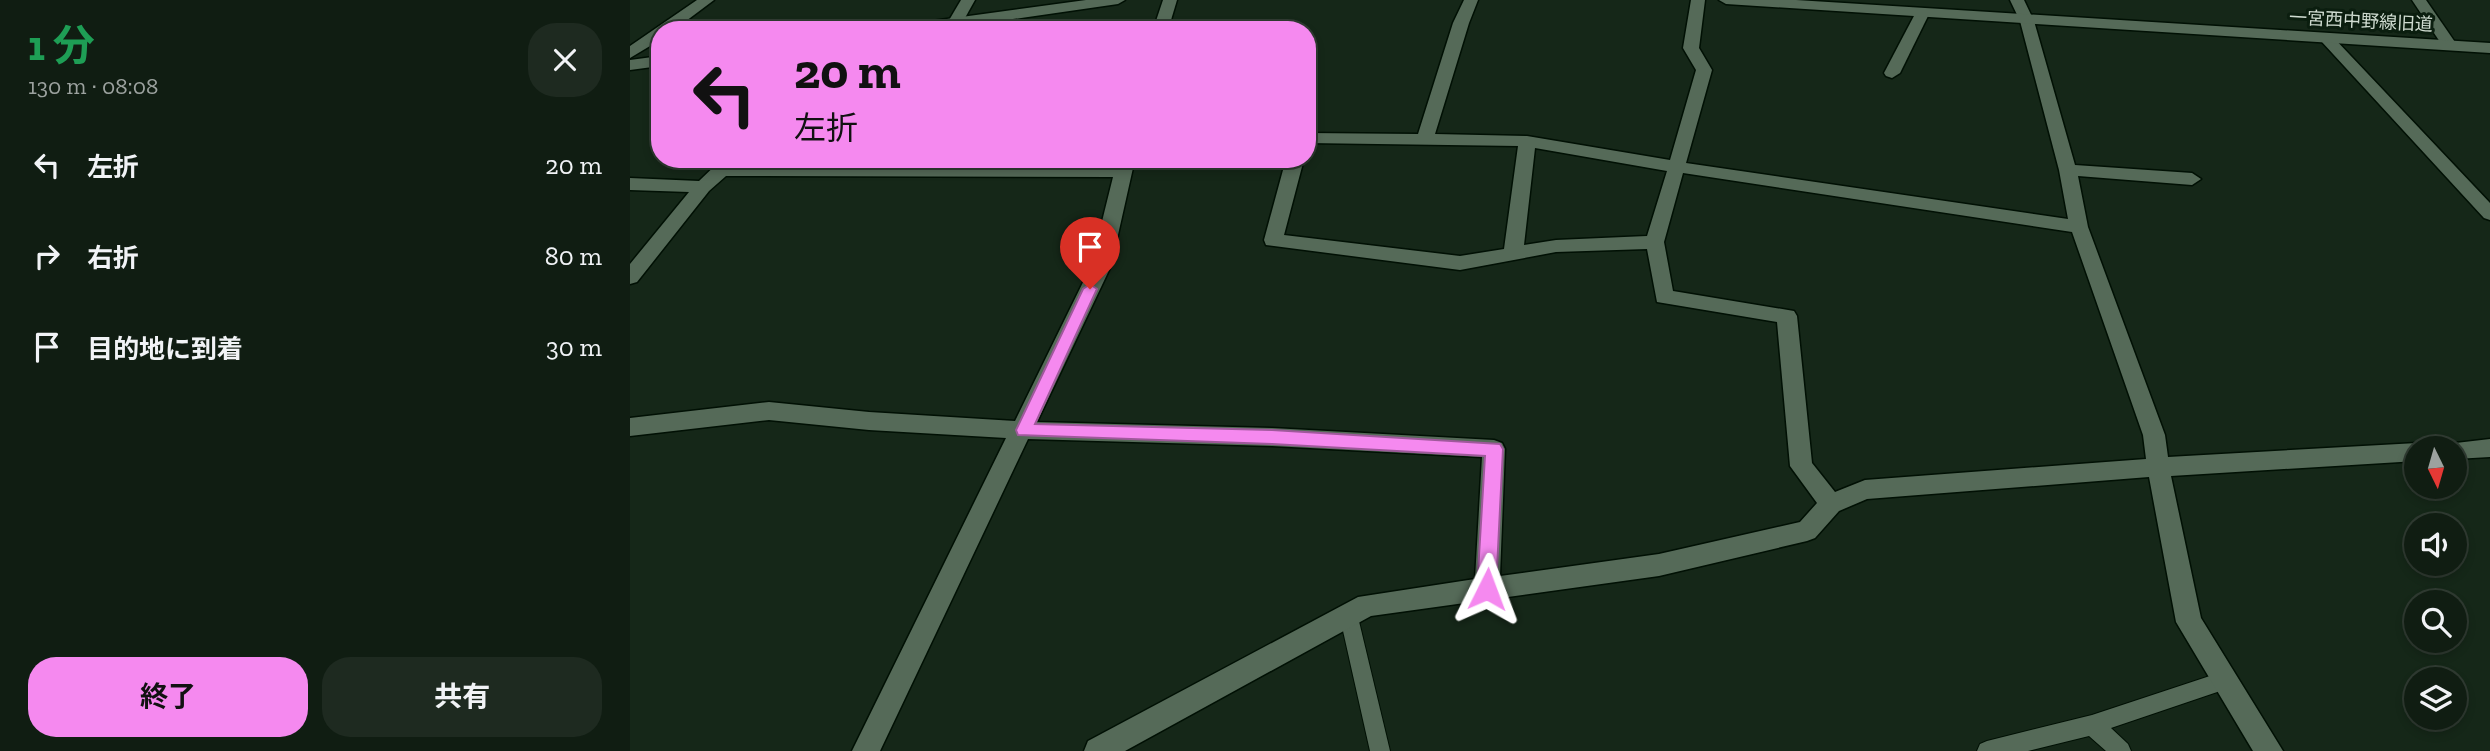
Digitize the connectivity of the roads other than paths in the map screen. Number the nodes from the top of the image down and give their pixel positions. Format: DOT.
graph roads {
  1 [pos="707,0"];
  2 [pos="968,0"];
  3 [pos="1118,0"];
  4 [pos="1170,0"];
  5 [pos="1471,0"];
  6 [pos="1698,0"];
  7 [pos="1726,0"];
  8 [pos="2017,0"];
  9 [pos="2419,0"];
  10 [pos="1922,14"];
  11 [pos="677,21"];
  12 [pos="958,21"];
  13 [pos="964,21"];
  14 [pos="1163,21"];
  15 [pos="2027,21"];
  16 [pos="651,38"];
  17 [pos="2327,39"];
  18 [pos="2449,45"];
  19 [pos="2490,48"];
  20 [pos="630,52"];
  21 [pos="651,62"];
  22 [pos="630,65"];
  23 [pos="1892,73"];
  24 [pos="1316,138"];
  25 [pos="1425,139"];
  26 [pos="1527,141"];
  27 [pos="1678,167"];
  28 [pos="725,168"];
  29 [pos="1123,168"];
  30 [pos="1293,168"];
  31 [pos="2068,170"];
  32 [pos="2192,179"];
  33 [pos="630,184"];
  34 [pos="704,187"];
  35 [pos="2490,214"];
  36 [pos="2079,227"];
  37 [pos="1655,242"];
  38 [pos="1513,255"];
  39 [pos="630,277"];
  40 [pos="630,427"];
  41 [pos="1024,430"];
  42 [pos="2490,448"];
  43 [pos="2468,449"];
  44 [pos="2404,453"];
  45 [pos="2159,467"];
  46 [pos="1831,504"];
  47 [pos="1487,589"];
  48 [pos="1348,613"];
  49 [pos="2225,680"];
  50 [pos="2092,725"];
  51 [pos="866,751"];
  52 [pos="1098,751"];
  53 [pos="1380,751"];
  54 [pos="1987,751"];
  55 [pos="2121,751"];
  56 [pos="2269,751"];
  1 -- 11 [label="street"];
  2 -- 12 [label="street"];
  3 -- 13 [label="street"];
  4 -- 14 [label="street"];
  5 -- 25 [label="street"];
  6 -- 27 [label="street"];
  7 -- 10 [label="street, 一宮西中野線旧道"];
  8 -- 15 [label="street"];
  9 -- 18 [label="street"];
  10 -- 15 [label="street, 一宮西中野線旧道"];
  10 -- 23 [label="street"];
  15 -- 17 [label="street, 一宮西中野線旧道"];
  15 -- 31 [label="street"];
  16 -- 20 [label="street"];
  17 -- 18 [label="street, 一宮西中野線旧道"];
  17 -- 35 [label="street"];
  18 -- 19 [label="street, 一宮西中野線旧道"];
  21 -- 22 [label="street"];
  24 -- 25 [label="street"];
  25 -- 26 [label="street"];
  26 -- 27 [label="street"];
  26 -- 38 [label="street"];
  27 -- 36 [label="street"];
  27 -- 37 [label="street"];
  28 -- 34 [label="street"];
  29 -- 41 [label="street"];
  30 -- 38 [label="street"];
  31 -- 32 [label="street"];
  31 -- 36 [label="street"];
  33 -- 34 [label="street"];
  34 -- 39 [label="street"];
  36 -- 45 [label="street"];
  37 -- 38 [label="street"];
  37 -- 46 [label="street"];
  40 -- 41 [label="street"];
  41 -- 47 [label="street"];
  41 -- 51 [label="street"];
  42 -- 43 [label="street"];
  44 -- 45 [label="street"];
  45 -- 46 [label="street"];
  45 -- 49 [label="street"];
  46 -- 47 [label="street"];
  47 -- 48 [label="street"];
  48 -- 52 [label="street"];
  48 -- 53 [label="lane"];
  49 -- 50 [label="lane"];
  49 -- 56 [label="street"];
  50 -- 54 [label="lane"];
  50 -- 55 [label="lane"];
}
